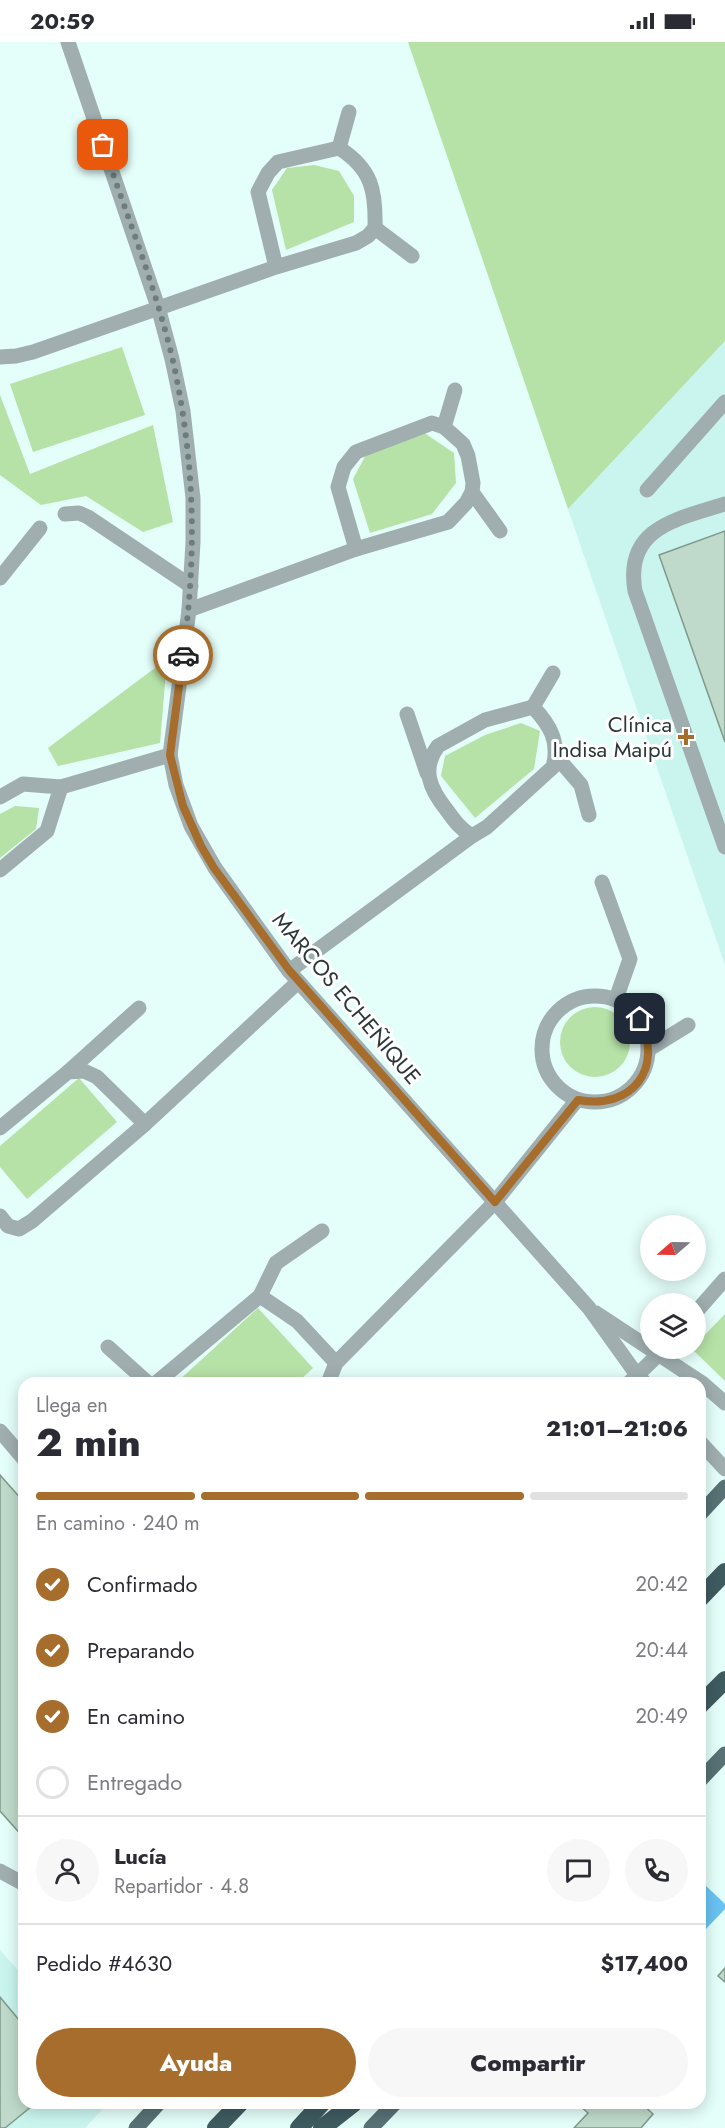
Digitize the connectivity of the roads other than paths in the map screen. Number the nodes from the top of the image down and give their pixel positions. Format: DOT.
graph roads {
  1 [pos="68,42"];
  2 [pos="348,112"];
  3 [pos="339,148"];
  4 [pos="375,228"];
  5 [pos="412,256"];
  6 [pos="276,267"];
  7 [pos="158,307"];
  8 [pos="0,357"];
  9 [pos="455,390"];
  10 [pos="725,402"];
  11 [pos="444,427"];
  12 [pos="647,490"];
  13 [pos="472,492"];
  14 [pos="725,504"];
  15 [pos="65,514"];
  16 [pos="40,528"];
  17 [pos="500,531"];
  18 [pos="356,549"];
  19 [pos="0,578"];
  20 [pos="191,586"];
  21 [pos="189,610"];
  22 [pos="553,673"];
  23 [pos="532,707"];
  24 [pos="407,714"];
  25 [pos="170,755"];
  26 [pos="556,756"];
  27 [pos="427,774"];
  28 [pos="61,787"];
  29 [pos="0,797"];
  30 [pos="589,814"];
  31 [pos="472,836"];
  32 [pos="725,847"];
  33 [pos="0,870"];
  34 [pos="602,882"];
  35 [pos="293,976"];
  36 [pos="616,999"];
  37 [pos="139,1008"];
  38 [pos="688,1025"];
  39 [pos="649,1049"];
  40 [pos="68,1072"];
  41 [pos="578,1100"];
  42 [pos="145,1125"];
  43 [pos="0,1128"];
  44 [pos="495,1202"];
  45 [pos="0,1216"];
  46 [pos="322,1231"];
  47 [pos="725,1279"];
  48 [pos="260,1296"];
  49 [pos="706,1301"];
  50 [pos="589,1308"];
  51 [pos="640,1339"];
  52 [pos="108,1347"];
  53 [pos="656,1359"];
  54 [pos="671,1359"];
  55 [pos="336,1363"];
  56 [pos="141,1377"];
  57 [pos="163,1377"];
  58 [pos="330,1377"];
  59 [pos="635,1377"];
  60 [pos="640,1377"];
  61 [pos="694,1377"];
  62 [pos="706,1386"];
  63 [pos="725,1403"];
  64 [pos="0,1431"];
  65 [pos="706,1448"];
  66 [pos="18,1452"];
  67 [pos="725,1469"];
  68 [pos="725,1487"];
  69 [pos="706,1508"];
  70 [pos="725,1572"];
  71 [pos="706,1592"];
  72 [pos="725,1680"];
  73 [pos="706,1699"];
  74 [pos="725,1754"];
  75 [pos="706,1774"];
  76 [pos="0,1871"];
  77 [pos="18,1881"];
  78 [pos="153,2109"];
  79 [pos="234,2109"];
  80 [pos="316,2109"];
  81 [pos="346,2109"];
  82 [pos="389,2109"];
  83 [pos="136,2128"];
  84 [pos="216,2128"];
  85 [pos="299,2128"];
  86 [pos="322,2128"];
  87 [pos="371,2128"];
  1 -- 7 [label="street, MARCOS ECHEÑIQUE"];
  2 -- 3 [label="street"];
  3 -- 4 [label="street"];
  3 -- 6 [label="street"];
  4 -- 5 [label="street"];
  4 -- 6 [label="street"];
  6 -- 7 [label="street"];
  7 -- 8 [label="street"];
  7 -- 20 [label="street, MARCOS ECHEÑIQUE"];
  9 -- 11 [label="street"];
  10 -- 12 [label="street"];
  11 -- 13 [label="street"];
  11 -- 18 [label="street"];
  13 -- 17 [label="street"];
  13 -- 18 [label="street"];
  14 -- 32 [label="street"];
  15 -- 20 [label="street"];
  16 -- 19 [label="street"];
  18 -- 21 [label="street"];
  20 -- 21 [label="street, MARCOS ECHEÑIQUE"];
  21 -- 25 [label="street, MARCOS ECHEÑIQUE"];
  22 -- 23 [label="street"];
  23 -- 26 [label="street"];
  23 -- 27 [label="street"];
  24 -- 27 [label="street"];
  25 -- 28 [label="street"];
  25 -- 35 [label="street, MARCOS ECHEÑIQUE"];
  26 -- 30 [label="street"];
  26 -- 31 [label="street"];
  27 -- 31 [label="street"];
  28 -- 29 [label="street"];
  28 -- 33 [label="street"];
  31 -- 35 [label="street"];
  34 -- 36 [label="street"];
  35 -- 42 [label="street"];
  35 -- 44 [label="street, MARCOS ECHEÑIQUE"];
  36 -- 39 [label="street"];
  36 -- 41 [label="street"];
  37 -- 40 [label="street"];
  38 -- 39 [label="street"];
  39 -- 41 [label="street"];
  40 -- 42 [label="street"];
  40 -- 43 [label="street"];
  41 -- 44 [label="street"];
  42 -- 45 [label="street"];
  44 -- 50 [label="street, MARCOS ECHEÑIQUE"];
  44 -- 55 [label="street"];
  46 -- 48 [label="street"];
  47 -- 49 [label="street"];
  48 -- 55 [label="street"];
  48 -- 57 [label="street"];
  50 -- 51 [label="street, MARCOS ECHEÑIQUE"];
  50 -- 59 [label="street, MARCOS ECHEÑIQUE"];
  52 -- 56 [label="street"];
  53 -- 60 [label="street"];
  54 -- 61 [label="street, MARCOS ECHEÑIQUE"];
  55 -- 58 [label="street"];
  62 -- 63 [label="street, MARCOS ECHEÑIQUE"];
  64 -- 66 [label="street"];
  65 -- 67 [label="street"];
  68 -- 69 [label="main road"];
  70 -- 71 [label="highway"];
  72 -- 73 [label="highway"];
  74 -- 75 [label="main road"];
  76 -- 77 [label="street"];
  78 -- 83 [label="main road"];
  79 -- 84 [label="highway"];
  80 -- 85 [label="highway"];
  81 -- 86 [label="highway"];
  82 -- 87 [label="main road"];
}
